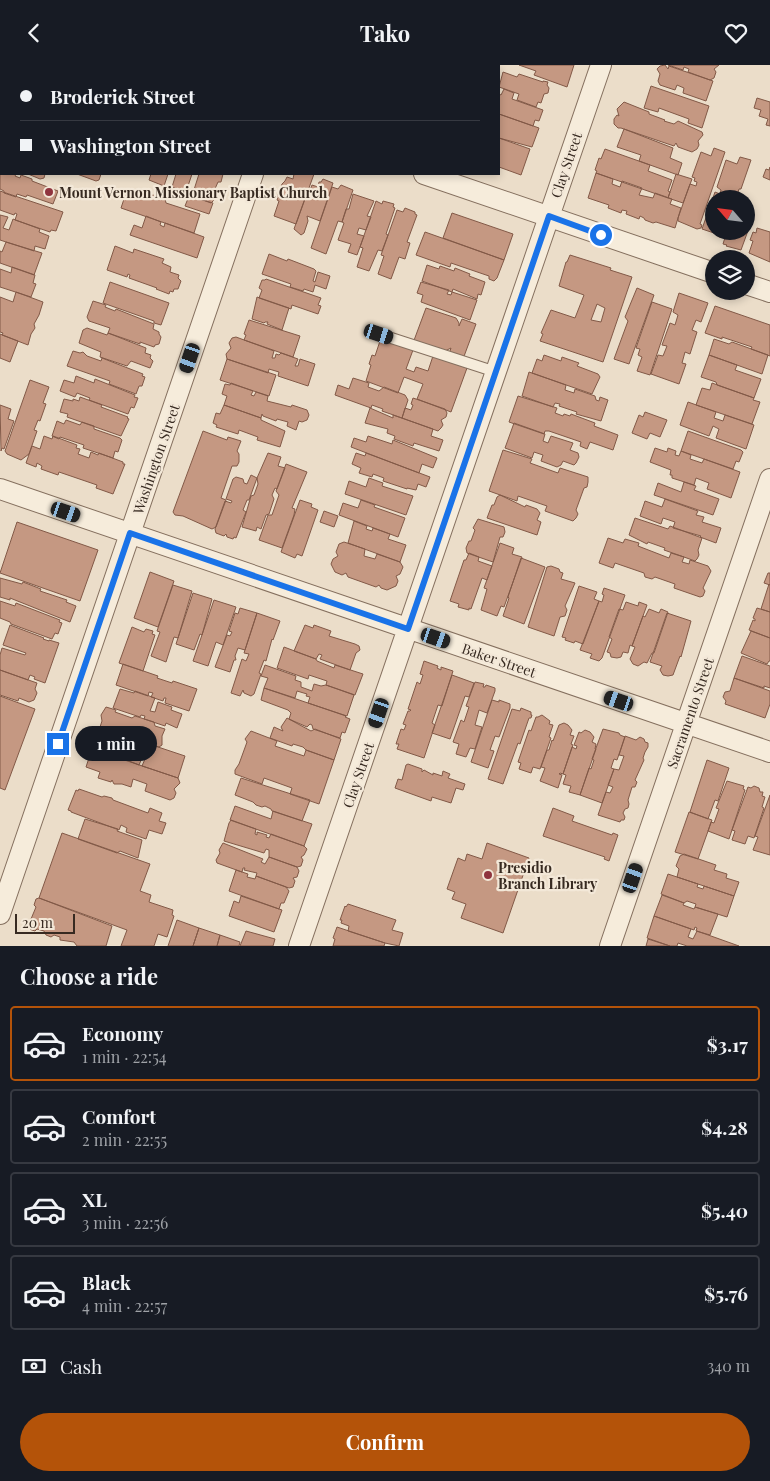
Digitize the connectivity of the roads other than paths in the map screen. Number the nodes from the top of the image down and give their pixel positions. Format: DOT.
graph roads {
  1 [pos="601,65"];
  2 [pos="253,175"];
  3 [pos="427,175"];
  4 [pos="549,216"];
  5 [pos="705,270"];
  6 [pos="755,287"];
  7 [pos="770,292"];
  8 [pos="379,334"];
  9 [pos="496,372"];
  10 [pos="770,479"];
  11 [pos="0,489"];
  12 [pos="130,533"];
  13 [pos="408,629"];
  14 [pos="686,724"];
  15 [pos="770,753"];
  16 [pos="0,914"];
  17 [pos="299,946"];
  18 [pos="610,946"];
  1 -- 4 [label="street, Clay Street"];
  2 -- 12 [label="street, Washington Street"];
  3 -- 4 [label="street"];
  4 -- 5 [label="street"];
  4 -- 9 [label="street, Clay Street"];
  6 -- 7 [label="street"];
  8 -- 9 [label="lane"];
  9 -- 13 [label="street, Clay Street"];
  10 -- 14 [label="street, Sacramento Street"];
  11 -- 12 [label="street, Baker Street"];
  12 -- 13 [label="street, Baker Street"];
  12 -- 16 [label="street, Washington Street"];
  13 -- 14 [label="street, Baker Street"];
  13 -- 17 [label="street, Clay Street"];
  14 -- 15 [label="street, Baker Street"];
  14 -- 18 [label="street, Sacramento Street"];
}
